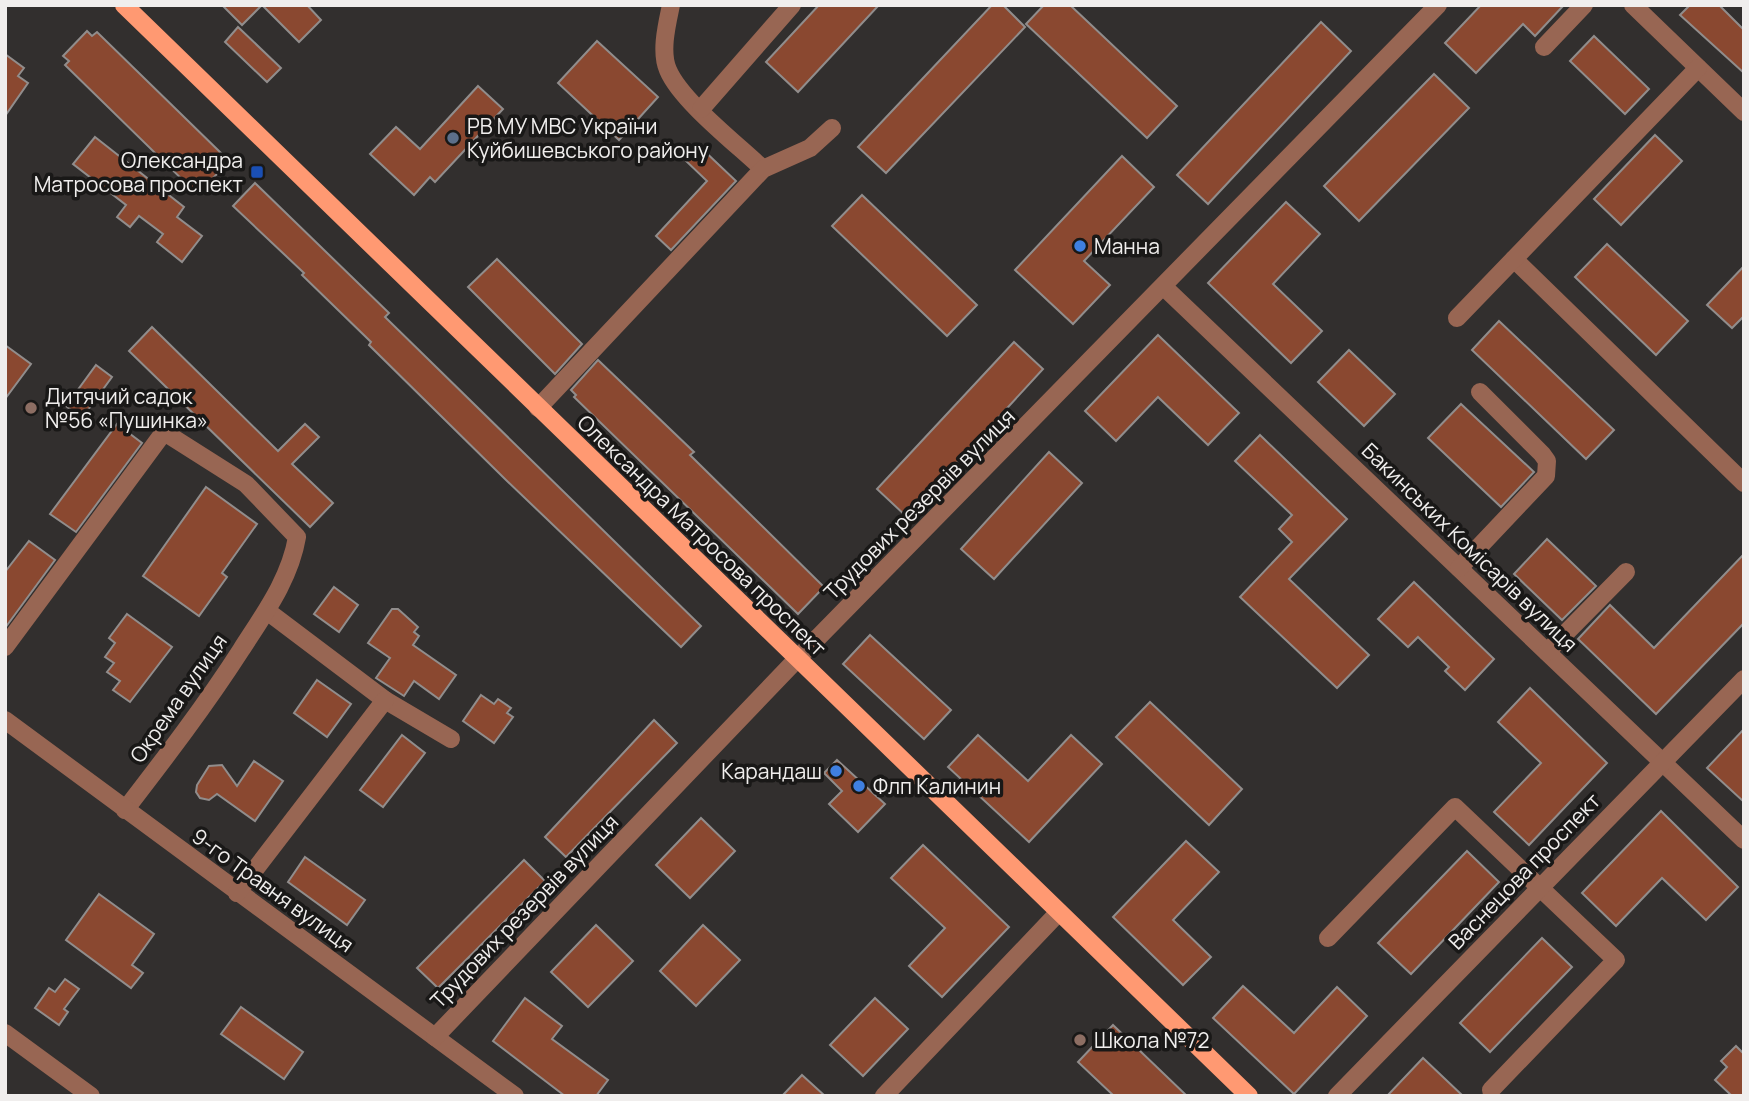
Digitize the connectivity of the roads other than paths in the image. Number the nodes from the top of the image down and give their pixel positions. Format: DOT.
graph roads {
  1 [pos="124,5"];
  2 [pos="671,5"];
  3 [pos="792,5"];
  4 [pos="1438,5"];
  5 [pos="1584,5"];
  6 [pos="1633,5"];
  7 [pos="1545,47"];
  8 [pos="1698,68"];
  9 [pos="701,109"];
  10 [pos="1744,112"];
  11 [pos="832,128"];
  12 [pos="763,169"];
  13 [pos="1514,259"];
  14 [pos="1164,287"];
  15 [pos="1457,318"];
  16 [pos="1480,392"];
  17 [pos="538,408"];
  18 [pos="1744,483"];
  19 [pos="1459,568"];
  20 [pos="1626,572"];
  21 [pos="267,611"];
  22 [pos="5,648"];
  23 [pos="1547,652"];
  24 [pos="797,659"];
  25 [pos="1744,679"];
  26 [pos="385,701"];
  27 [pos="5,720"];
  28 [pos="451,739"];
  29 [pos="1662,762"];
  30 [pos="125,810"];
  31 [pos="1744,840"];
  32 [pos="1540,888"];
  33 [pos="237,892"];
  34 [pos="1059,912"];
  35 [pos="1328,938"];
  36 [pos="5,1033"];
  37 [pos="435,1037"];
  38 [pos="1491,1090"];
  39 [pos="91,1096"];
  40 [pos="514,1096"];
  41 [pos="884,1096"];
  42 [pos="1249,1096"];
  43 [pos="1337,1096"];
  1 -- 17 [label="main road, Олександра Матросова проспект"];
  2 -- 9 [label="street"];
  3 -- 9 [label="street"];
  4 -- 14 [label="street, Трудових резервів вулиця"];
  5 -- 7 [label="street"];
  6 -- 8 [label="street"];
  8 -- 10 [label="street"];
  8 -- 13 [label="street"];
  9 -- 12 [label="street"];
  11 -- 12 [label="street"];
  12 -- 17 [label="street"];
  13 -- 15 [label="street"];
  13 -- 18 [label="street"];
  14 -- 19 [label="street, Бакинських Комісарів вулиця"];
  14 -- 24 [label="street, Трудових резервів вулиця"];
  16 -- 19 [label="street"];
  17 -- 24 [label="main road, Олександра Матросова проспект"];
  19 -- 23 [label="street, Бакинських Комісарів вулиця"];
  20 -- 23 [label="street"];
  21 -- 22 [label="street, Окрема вулиця"];
  21 -- 26 [label="street"];
  21 -- 30 [label="street, Окрема вулиця"];
  23 -- 29 [label="street, Бакинських Комісарів вулиця"];
  24 -- 34 [label="main road, Олександра Матросова проспект"];
  24 -- 37 [label="street, Трудових резервів вулиця"];
  25 -- 29 [label="street, Васнецова проспект"];
  26 -- 28 [label="street"];
  26 -- 33 [label="street"];
  27 -- 30 [label="street, 9-го Травня вулиця"];
  29 -- 31 [label="street, Бакинських Комісарів вулиця"];
  29 -- 32 [label="street, Васнецова проспект"];
  30 -- 33 [label="street, 9-го Травня вулиця"];
  32 -- 35 [label="street"];
  32 -- 38 [label="street"];
  32 -- 43 [label="street, Васнецова проспект"];
  33 -- 37 [label="street, 9-го Травня вулиця"];
  34 -- 41 [label="street"];
  34 -- 42 [label="main road, Олександра Матросова проспект"];
  36 -- 39 [label="street"];
  37 -- 40 [label="street, 9-го Травня вулиця"];
}
